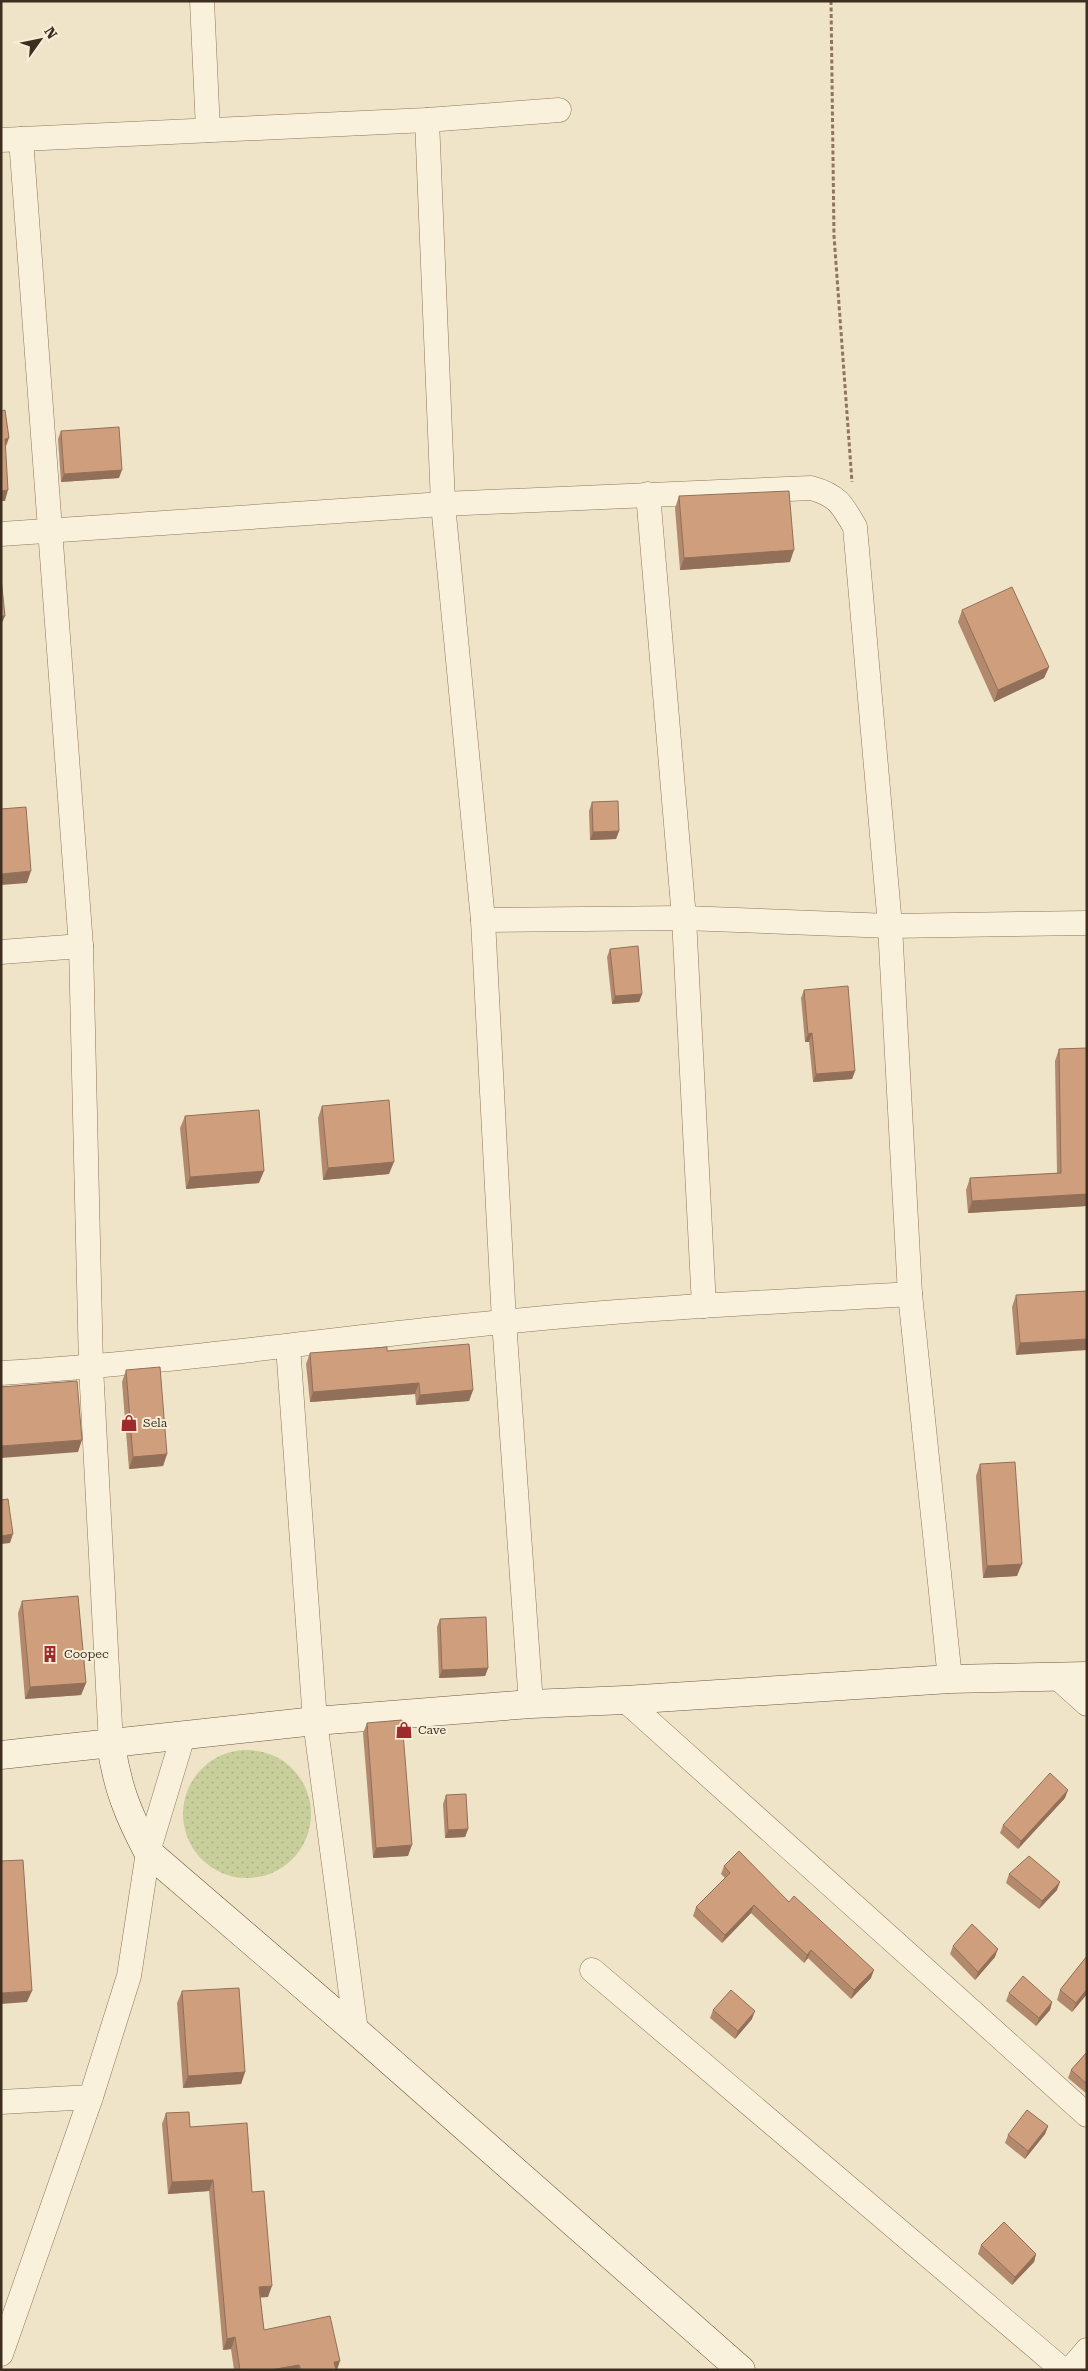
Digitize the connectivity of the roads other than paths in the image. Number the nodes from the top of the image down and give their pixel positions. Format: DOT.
graph roads {
  1 [pos="202,1"];
  2 [pos="559,110"];
  3 [pos="427,120"];
  4 [pos="208,130"];
  5 [pos="11,140"];
  6 [pos="648,494"];
  7 [pos="443,504"];
  8 [pos="50,532"];
  9 [pos="1,534"];
  10 [pos="684,918"];
  11 [pos="483,920"];
  12 [pos="1087,923"];
  13 [pos="890,926"];
  14 [pos="81,946"];
  15 [pos="1,952"];
  16 [pos="910,1294"];
  17 [pos="704,1306"];
  18 [pos="504,1322"];
  19 [pos="288,1346"];
  20 [pos="91,1368"];
  21 [pos="1,1373"];
  22 [pos="1087,1676"];
  23 [pos="1058,1678"];
  24 [pos="950,1679"];
  25 [pos="625,1700"];
  26 [pos="531,1704"];
  27 [pos="1087,1704"];
  28 [pos="315,1721"];
  29 [pos="183,1736"];
  30 [pos="110,1744"];
  31 [pos="1,1755"];
  32 [pos="148,1852"];
  33 [pos="592,1970"];
  34 [pos="356,2031"];
  35 [pos="90,2097"];
  36 [pos="1,2102"];
  37 [pos="1087,2115"];
  38 [pos="1087,2350"];
  39 [pos="1,2354"];
  40 [pos="741,2370"];
  41 [pos="1063,2370"];
  42 [pos="1070,2370"];
  1 -- 4 [label="street"];
  2 -- 3 [label="street"];
  3 -- 4 [label="street"];
  3 -- 7 [label="street"];
  4 -- 5 [label="street"];
  5 -- 8 [label="street"];
  6 -- 7 [label="street"];
  6 -- 10 [label="street"];
  6 -- 13 [label="street"];
  7 -- 8 [label="street"];
  7 -- 11 [label="street"];
  8 -- 9 [label="street"];
  8 -- 14 [label="street"];
  10 -- 11 [label="street"];
  10 -- 13 [label="street"];
  10 -- 17 [label="street"];
  11 -- 18 [label="street"];
  12 -- 13 [label="street"];
  13 -- 16 [label="street"];
  14 -- 15 [label="street"];
  14 -- 20 [label="street"];
  16 -- 17 [label="street"];
  16 -- 24 [label="street"];
  17 -- 18 [label="street"];
  18 -- 19 [label="street"];
  18 -- 26 [label="street"];
  19 -- 20 [label="street"];
  19 -- 28 [label="street"];
  20 -- 21 [label="street"];
  20 -- 30 [label="street"];
  22 -- 23 [label="street"];
  23 -- 24 [label="street"];
  23 -- 27 [label="street"];
  24 -- 25 [label="street"];
  25 -- 26 [label="street"];
  25 -- 37 [label="street"];
  26 -- 28 [label="street"];
  28 -- 29 [label="street"];
  28 -- 34 [label="street"];
  29 -- 30 [label="street"];
  29 -- 32 [label="street"];
  30 -- 31 [label="street"];
  30 -- 32 [label="street"];
  32 -- 34 [label="street"];
  32 -- 35 [label="street"];
  33 -- 41 [label="street"];
  34 -- 40 [label="street"];
  35 -- 36 [label="street"];
  35 -- 39 [label="street"];
  38 -- 42 [label="street"];
}
